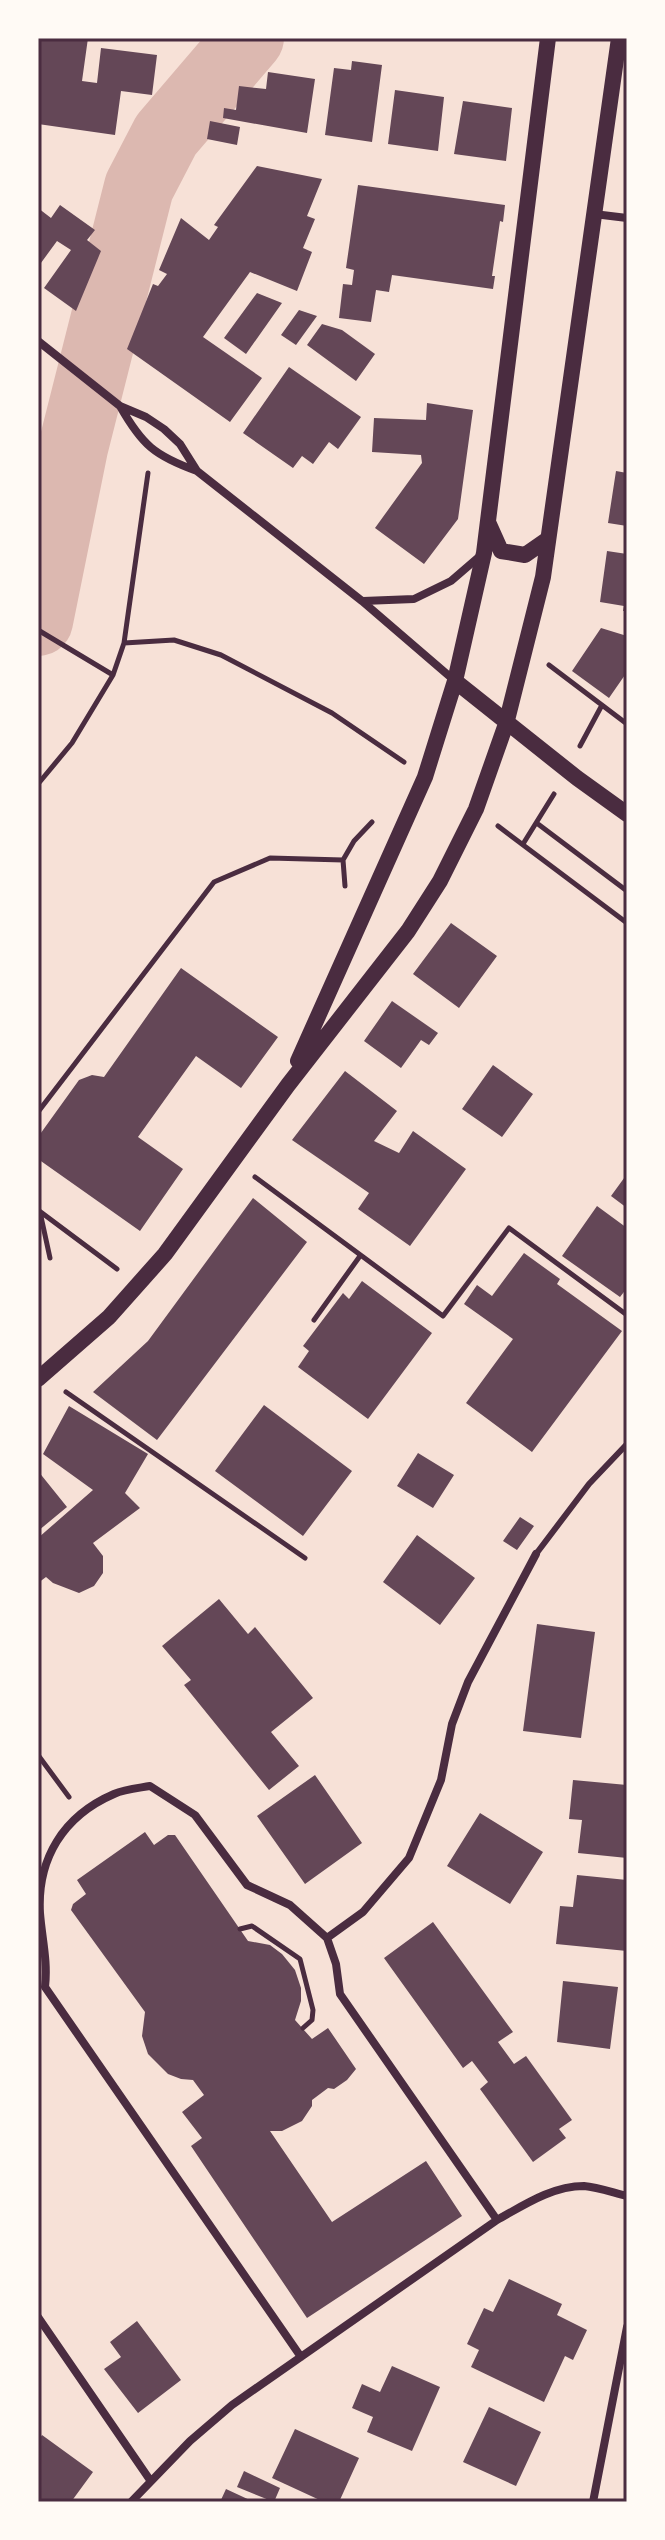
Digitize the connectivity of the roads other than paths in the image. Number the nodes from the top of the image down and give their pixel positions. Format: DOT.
graph roads {
  1 [pos="548,38"];
  2 [pos="619,38"];
  3 [pos="594,214"];
  4 [pos="627,218"];
  5 [pos="38,341"];
  6 [pos="120,406"];
  7 [pos="197,471"];
  8 [pos="487,521"];
  9 [pos="548,539"];
  10 [pos="484,553"];
  11 [pos="362,601"];
  12 [pos="455,681"];
  13 [pos="506,724"];
  14 [pos="627,814"];
  15 [pos="288,1085"];
  16 [pos="40,1377"];
  17 [pos="627,1444"];
  18 [pos="536,1554"];
  19 [pos="327,1938"];
  20 [pos="41,1988"];
  21 [pos="627,2196"];
  22 [pos="497,2220"];
  23 [pos="38,2317"];
  24 [pos="627,2327"];
  25 [pos="301,2357"];
  26 [pos="150,2480"];
  27 [pos="131,2502"];
  28 [pos="593,2502"];
  1 -- 8 [label="main road"];
  2 -- 3 [label="main road"];
  3 -- 4 [label="street"];
  3 -- 9 [label="main road"];
  5 -- 6 [label="street"];
  6 -- 7 [label="street"];
  6 -- 7 [label="street"];
  7 -- 11 [label="street"];
  8 -- 9 [label="main road"];
  8 -- 10 [label="main road"];
  9 -- 13 [label="main road"];
  10 -- 11 [label="street"];
  10 -- 12 [label="main road"];
  11 -- 12 [label="street"];
  12 -- 13 [label="main road"];
  12 -- 15 [label="main road"];
  13 -- 14 [label="main road"];
  13 -- 15 [label="main road"];
  15 -- 16 [label="main road"];
  17 -- 18 [label="lane"];
  18 -- 19 [label="street"];
  19 -- 20 [label="street"];
  19 -- 22 [label="street"];
  20 -- 25 [label="street"];
  21 -- 22 [label="street"];
  22 -- 25 [label="street"];
  23 -- 26 [label="street"];
  24 -- 28 [label="street"];
  25 -- 26 [label="street"];
  26 -- 27 [label="street"];
}
